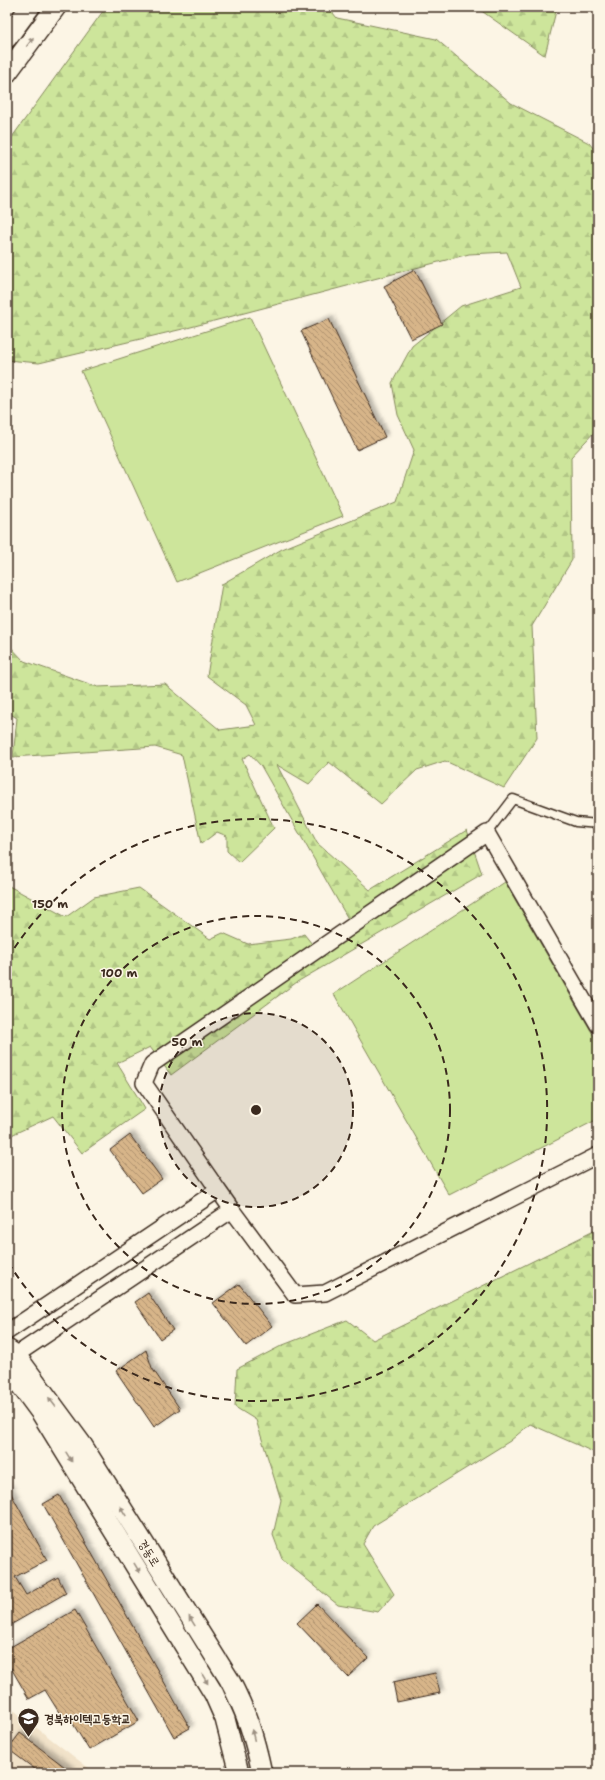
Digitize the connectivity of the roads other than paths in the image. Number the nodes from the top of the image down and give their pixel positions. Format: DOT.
graph roads {
  1 [pos="30,7"];
  2 [pos="56,7"];
  3 [pos="7,38"];
  4 [pos="7,73"];
  5 [pos="598,824"];
  6 [pos="487,833"];
  7 [pos="598,1025"];
  8 [pos="598,1155"];
  9 [pos="218,1190"];
  10 [pos="232,1210"];
  11 [pos="7,1332"];
  12 [pos="10,1357"];
  13 [pos="239,1773"];
  14 [pos="262,1773"];
  1 -- 3 [label="street"];
  4 -- 2 [label="street, one-way"];
  5 -- 6 [label="lane"];
  6 -- 7 [label="street"];
  6 -- 9 [label="street"];
  8 -- 10 [label="street"];
  9 -- 10 [label="street"];
  9 -- 11 [label="street"];
  10 -- 12 [label="street"];
  12 -- 13 [label="street, 경동로, one-way"];
  14 -- 12 [label="street, 경동로, one-way"];
}
